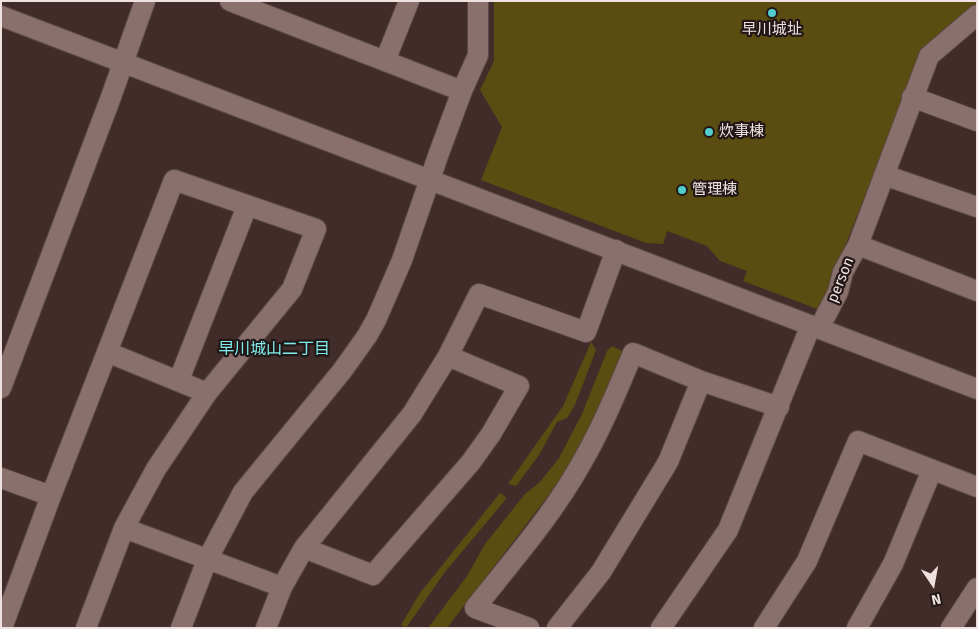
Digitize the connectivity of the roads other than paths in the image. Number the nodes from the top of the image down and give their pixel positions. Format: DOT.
graph roads {
  1 [pos="145,1"];
  2 [pos="230,1"];
  3 [pos="409,1"];
  4 [pos="478,1"];
  5 [pos="271,9"];
  6 [pos="977,15"];
  7 [pos="1,16"];
  8 [pos="385,61"];
  9 [pos="123,64"];
  10 [pos="462,92"];
  11 [pos="912,97"];
  12 [pos="977,121"];
  13 [pos="884,174"];
  14 [pos="429,180"];
  15 [pos="247,206"];
  16 [pos="977,207"];
  17 [pos="858,245"];
  18 [pos="616,250"];
  19 [pos="977,291"];
  20 [pos="818,321"];
  21 [pos="107,352"];
  22 [pos="448,356"];
  23 [pos="179,380"];
  24 [pos="701,381"];
  25 [pos="1,388"];
  26 [pos="977,388"];
  27 [pos="207,393"];
  28 [pos="779,407"];
  29 [pos="932,470"];
  30 [pos="1,478"];
  31 [pos="977,487"];
  32 [pos="51,496"];
  33 [pos="124,528"];
  34 [pos="304,548"];
  35 [pos="207,560"];
  36 [pos="282,587"];
  37 [pos="977,588"];
  38 [pos="2,628"];
  39 [pos="86,628"];
  40 [pos="181,628"];
  41 [pos="266,628"];
  42 [pos="529,628"];
  43 [pos="557,628"];
  44 [pos="661,628"];
  45 [pos="764,628"];
  46 [pos="857,628"];
  47 [pos="952,628"];
  1 -- 9 [label="street"];
  2 -- 5 [label="street"];
  3 -- 8 [label="street"];
  4 -- 10 [label="street"];
  5 -- 8 [label="street"];
  6 -- 11 [label="street, person"];
  7 -- 9 [label="street"];
  8 -- 10 [label="street"];
  9 -- 14 [label="street"];
  9 -- 25 [label="street"];
  10 -- 14 [label="street"];
  11 -- 12 [label="street"];
  11 -- 13 [label="street, person"];
  13 -- 16 [label="street"];
  13 -- 17 [label="street, person"];
  14 -- 18 [label="street"];
  14 -- 35 [label="street"];
  15 -- 21 [label="street"];
  15 -- 23 [label="street"];
  15 -- 27 [label="street"];
  17 -- 19 [label="street"];
  17 -- 20 [label="street, person"];
  18 -- 20 [label="street"];
  18 -- 22 [label="street"];
  20 -- 26 [label="street"];
  20 -- 28 [label="street, person"];
  21 -- 23 [label="street"];
  21 -- 32 [label="street"];
  22 -- 34 [label="street"];
  22 -- 34 [label="street"];
  23 -- 27 [label="street"];
  24 -- 28 [label="street"];
  24 -- 42 [label="street"];
  24 -- 43 [label="street"];
  27 -- 33 [label="street"];
  28 -- 44 [label="street, person"];
  29 -- 31 [label="street"];
  29 -- 45 [label="street"];
  29 -- 46 [label="street"];
  30 -- 32 [label="street"];
  32 -- 38 [label="street"];
  33 -- 35 [label="street"];
  33 -- 39 [label="street"];
  34 -- 36 [label="street"];
  35 -- 36 [label="street"];
  35 -- 40 [label="street"];
  36 -- 41 [label="street"];
  37 -- 47 [label="street"];
}
